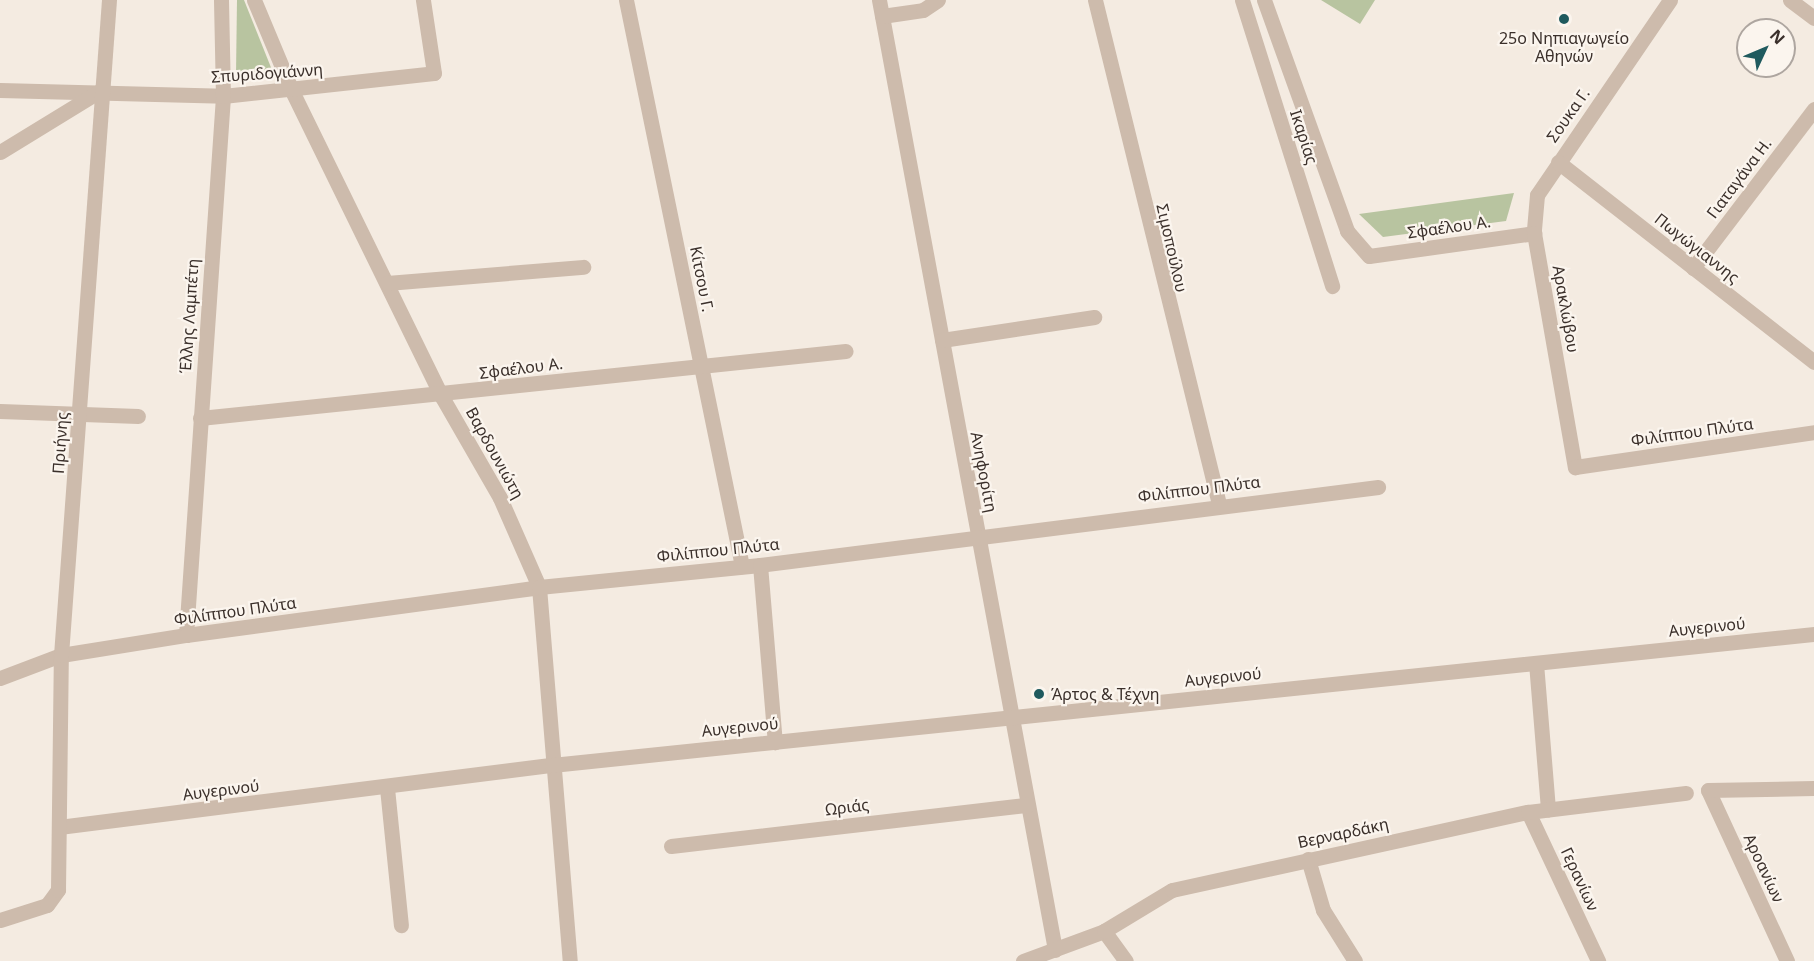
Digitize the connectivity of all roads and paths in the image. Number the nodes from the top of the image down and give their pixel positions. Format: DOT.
graph roads {
  1 [pos="109,0"];
  2 [pos="221,0"];
  3 [pos="254,0"];
  4 [pos="423,0"];
  5 [pos="626,0"];
  6 [pos="879,0"];
  7 [pos="938,0"];
  8 [pos="1095,0"];
  9 [pos="1242,0"];
  10 [pos="1264,0"];
  11 [pos="1670,0"];
  12 [pos="1790,0"];
  13 [pos="882,16"];
  14 [pos="1814,18"];
  15 [pos="0,90"];
  16 [pos="101,90"];
  17 [pos="292,91"];
  18 [pos="223,96"];
  19 [pos="1814,109"];
  20 [pos="0,152"];
  21 [pos="1558,162"];
  22 [pos="1534,233"];
  23 [pos="1369,256"];
  24 [pos="583,267"];
  25 [pos="1694,268"];
  26 [pos="387,283"];
  27 [pos="1332,286"];
  28 [pos="1094,317"];
  29 [pos="942,340"];
  30 [pos="846,351"];
  31 [pos="1814,362"];
  32 [pos="701,364"];
  33 [pos="442,397"];
  34 [pos="0,411"];
  35 [pos="80,416"];
  36 [pos="138,417"];
  37 [pos="200,417"];
  38 [pos="1814,432"];
  39 [pos="1575,467"];
  40 [pos="1378,487"];
  41 [pos="1219,504"];
  42 [pos="978,536"];
  43 [pos="760,565"];
  44 [pos="742,566"];
  45 [pos="539,586"];
  46 [pos="1814,634"];
  47 [pos="186,635"];
  48 [pos="61,656"];
  49 [pos="1536,663"];
  50 [pos="0,678"];
  51 [pos="1012,717"];
  52 [pos="775,742"];
  53 [pos="552,765"];
  54 [pos="387,788"];
  55 [pos="1814,788"];
  56 [pos="1686,793"];
  57 [pos="1028,805"];
  58 [pos="1548,810"];
  59 [pos="1528,812"];
  60 [pos="59,827"];
  61 [pos="671,846"];
  62 [pos="1308,859"];
  63 [pos="0,920"];
  64 [pos="401,925"];
  65 [pos="1104,931"];
  66 [pos="1055,951"];
  67 [pos="570,961"];
  68 [pos="1023,961"];
  69 [pos="1126,961"];
  70 [pos="1355,961"];
  71 [pos="1598,961"];
  72 [pos="1787,961"];
  1 -- 16 [label="street, Πριήνης"];
  2 -- 18 [label="street, Έλλης Λαμπέτη"];
  3 -- 17 [label="street, Βαρδουνιώτη"];
  4 -- 17 [label="street, Σπυριδογιάννη"];
  5 -- 32 [label="street, Κίτσου Γ."];
  6 -- 13 [label="street, Ανηφορίτη"];
  7 -- 13 [label="street"];
  8 -- 41 [label="street, Σιμοπούλου"];
  9 -- 27 [label="street, Ικαρίας"];
  10 -- 23 [label="street, Ικαρίας"];
  11 -- 21 [label="street, Σουκα Γ."];
  12 -- 14 [label="street"];
  13 -- 29 [label="street, Ανηφορίτη"];
  15 -- 16 [label="street, Σπυριδογιάννη"];
  16 -- 18 [label="street, Σπυριδογιάννη"];
  16 -- 20 [label="street"];
  16 -- 35 [label="street, Πριήνης"];
  17 -- 18 [label="street, Σπυριδογιάννη"];
  17 -- 26 [label="street, Βαρδουνιώτη"];
  18 -- 37 [label="street, Έλλης Λαμπέτη"];
  19 -- 25 [label="street, Γιαταγάνα Η."];
  21 -- 22 [label="street, Αρακλώβου"];
  21 -- 25 [label="street, Πωγώγιαννης"];
  22 -- 23 [label="street, Σφαέλου Α."];
  22 -- 39 [label="street, Αρακλώβου"];
  24 -- 26 [label="street"];
  25 -- 31 [label="street, Πωγώγιαννης"];
  26 -- 33 [label="street, Βαρδουνιώτη"];
  28 -- 29 [label="street"];
  29 -- 42 [label="street, Ανηφορίτη"];
  30 -- 32 [label="street, Σφαέλου Α."];
  32 -- 33 [label="street, Σφαέλου Α."];
  32 -- 44 [label="street, Κίτσου Γ."];
  33 -- 37 [label="street, Σφαέλου Α."];
  33 -- 45 [label="street, Βαρδουνιώτη"];
  34 -- 35 [label="street"];
  35 -- 36 [label="street"];
  35 -- 48 [label="street, Πριήνης"];
  37 -- 47 [label="street, Έλλης Λαμπέτη"];
  38 -- 39 [label="street, Φιλίππου Πλύτα"];
  40 -- 41 [label="street, Φιλίππου Πλύτα"];
  41 -- 42 [label="street, Φιλίππου Πλύτα"];
  42 -- 43 [label="street, Φιλίππου Πλύτα"];
  42 -- 51 [label="street, Ανηφορίτη"];
  43 -- 44 [label="street, Φιλίππου Πλύτα"];
  43 -- 52 [label="street"];
  44 -- 45 [label="street, Φιλίππου Πλύτα"];
  45 -- 47 [label="street, Φιλίππου Πλύτα"];
  45 -- 53 [label="street, Βαρδουνιώτη"];
  46 -- 49 [label="street, Αυγερινού"];
  47 -- 48 [label="street, Φιλίππου Πλύτα"];
  48 -- 50 [label="street, Φιλίππου Πλύτα"];
  48 -- 60 [label="street, Πριήνης"];
  49 -- 51 [label="street, Αυγερινού"];
  49 -- 58 [label="street"];
  51 -- 52 [label="street, Αυγερινού"];
  51 -- 57 [label="street, Ανηφορίτη"];
  52 -- 53 [label="street, Αυγερινού"];
  53 -- 54 [label="street, Αυγερινού"];
  53 -- 67 [label="street, Βαρδουνιώτη"];
  54 -- 60 [label="street, Αυγερινού"];
  54 -- 64 [label="street"];
  55 -- 72 [label="street, Αροανίων"];
  56 -- 58 [label="street, Βερναρδάκη"];
  57 -- 61 [label="street, Ωριάς"];
  57 -- 66 [label="street, Ανηφορίτη"];
  58 -- 59 [label="street, Βερναρδάκη"];
  59 -- 62 [label="street, Βερναρδάκη"];
  59 -- 71 [label="street, Γερανίων"];
  60 -- 63 [label="street, Πριήνης"];
  62 -- 65 [label="street, Βερναρδάκη"];
  62 -- 70 [label="street"];
  65 -- 66 [label="street, Βερναρδάκη"];
  65 -- 69 [label="street"];
  66 -- 68 [label="street, Βερναρδάκη"];
}
